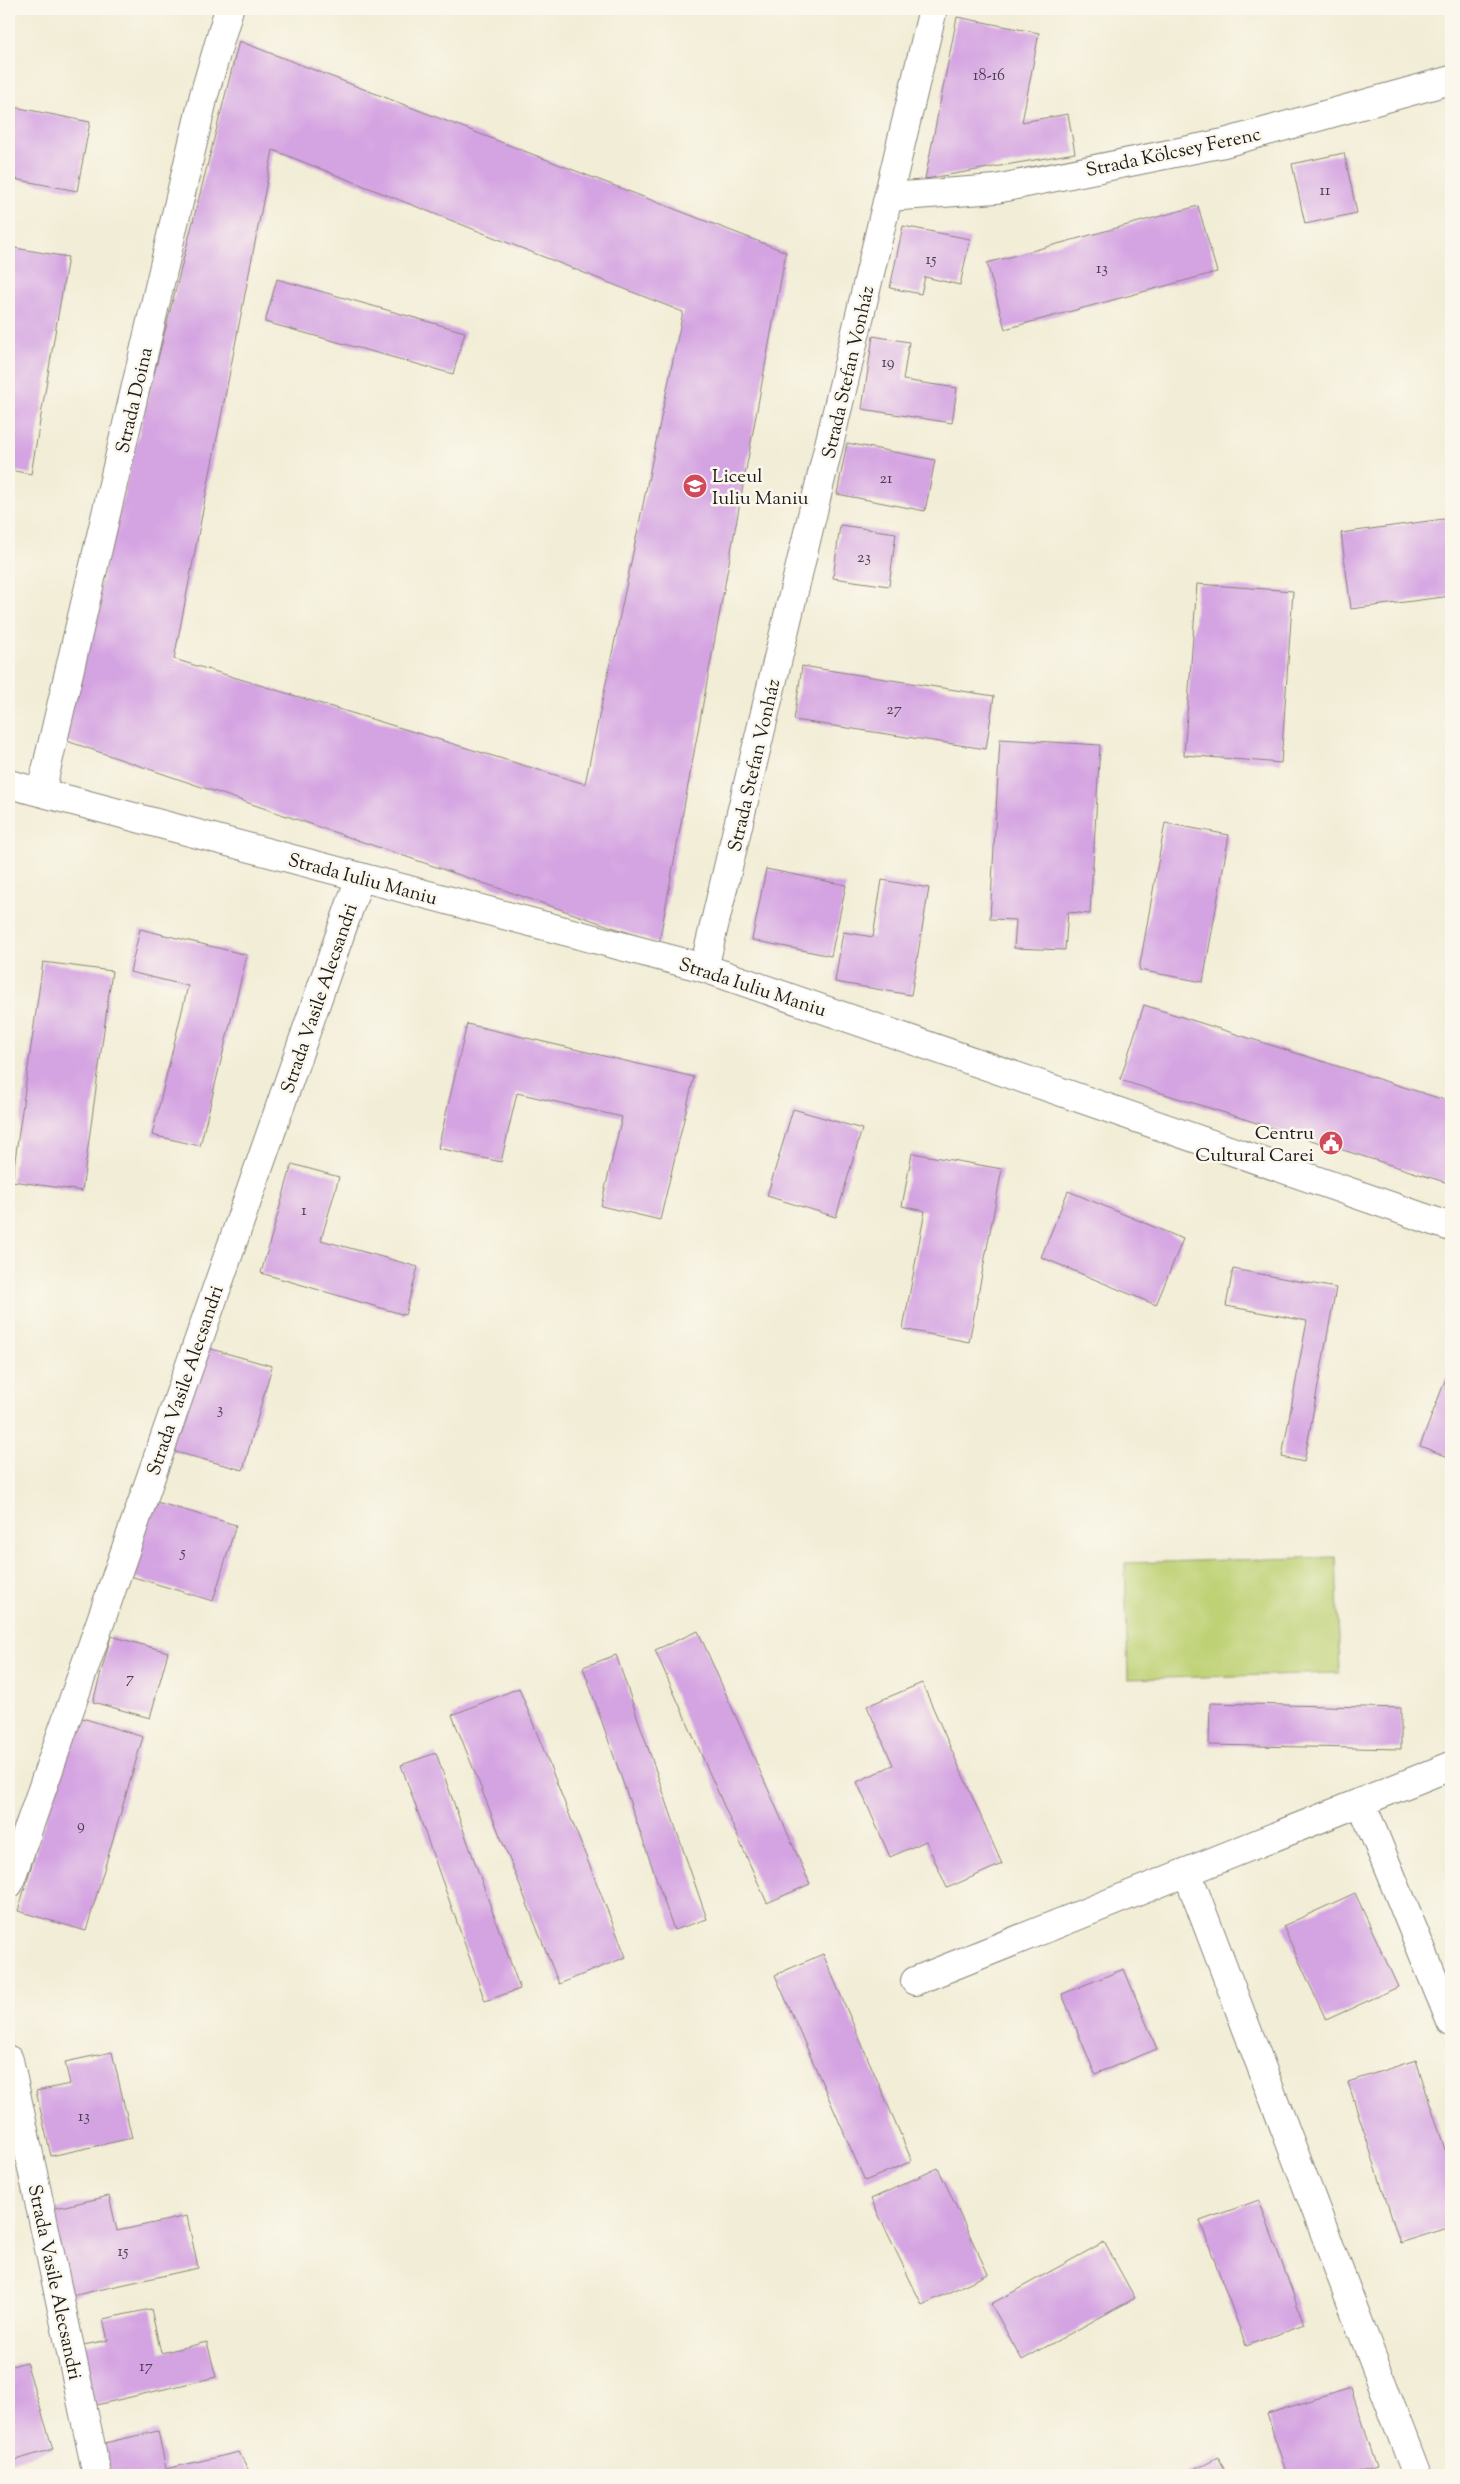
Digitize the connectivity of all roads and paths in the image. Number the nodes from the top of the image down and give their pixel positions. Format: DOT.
graph roads {
  1 [pos="229,9"];
  2 [pos="933,9"];
  3 [pos="1451,80"];
  4 [pos="889,197"];
  5 [pos="9,784"];
  6 [pos="41,792"];
  7 [pos="360,877"];
  8 [pos="704,968"];
  9 [pos="1451,1227"];
  10 [pos="1451,1766"];
  11 [pos="1361,1802"];
  12 [pos="1187,1872"];
  13 [pos="9,1884"];
  14 [pos="915,1980"];
  15 [pos="1451,2022"];
  16 [pos="9,2060"];
  17 [pos="97,2475"];
  18 [pos="1417,2475"];
  1 -- 6 [label="street, Strada Doina"];
  2 -- 4 [label="street, Strada Stefan Vonház"];
  3 -- 4 [label="street, Strada Kölcsey Ferenc"];
  4 -- 8 [label="street, Strada Stefan Vonház"];
  5 -- 6 [label="street, Strada Iuliu Maniu"];
  6 -- 7 [label="street, Strada Iuliu Maniu"];
  7 -- 8 [label="street, Strada Iuliu Maniu"];
  7 -- 13 [label="street, Strada Vasile Alecsandri"];
  8 -- 9 [label="street, Strada Iuliu Maniu"];
  10 -- 11 [label="street"];
  11 -- 12 [label="street"];
  11 -- 15 [label="street"];
  12 -- 14 [label="street"];
  12 -- 18 [label="street"];
  16 -- 17 [label="street, Strada Vasile Alecsandri"];
}
